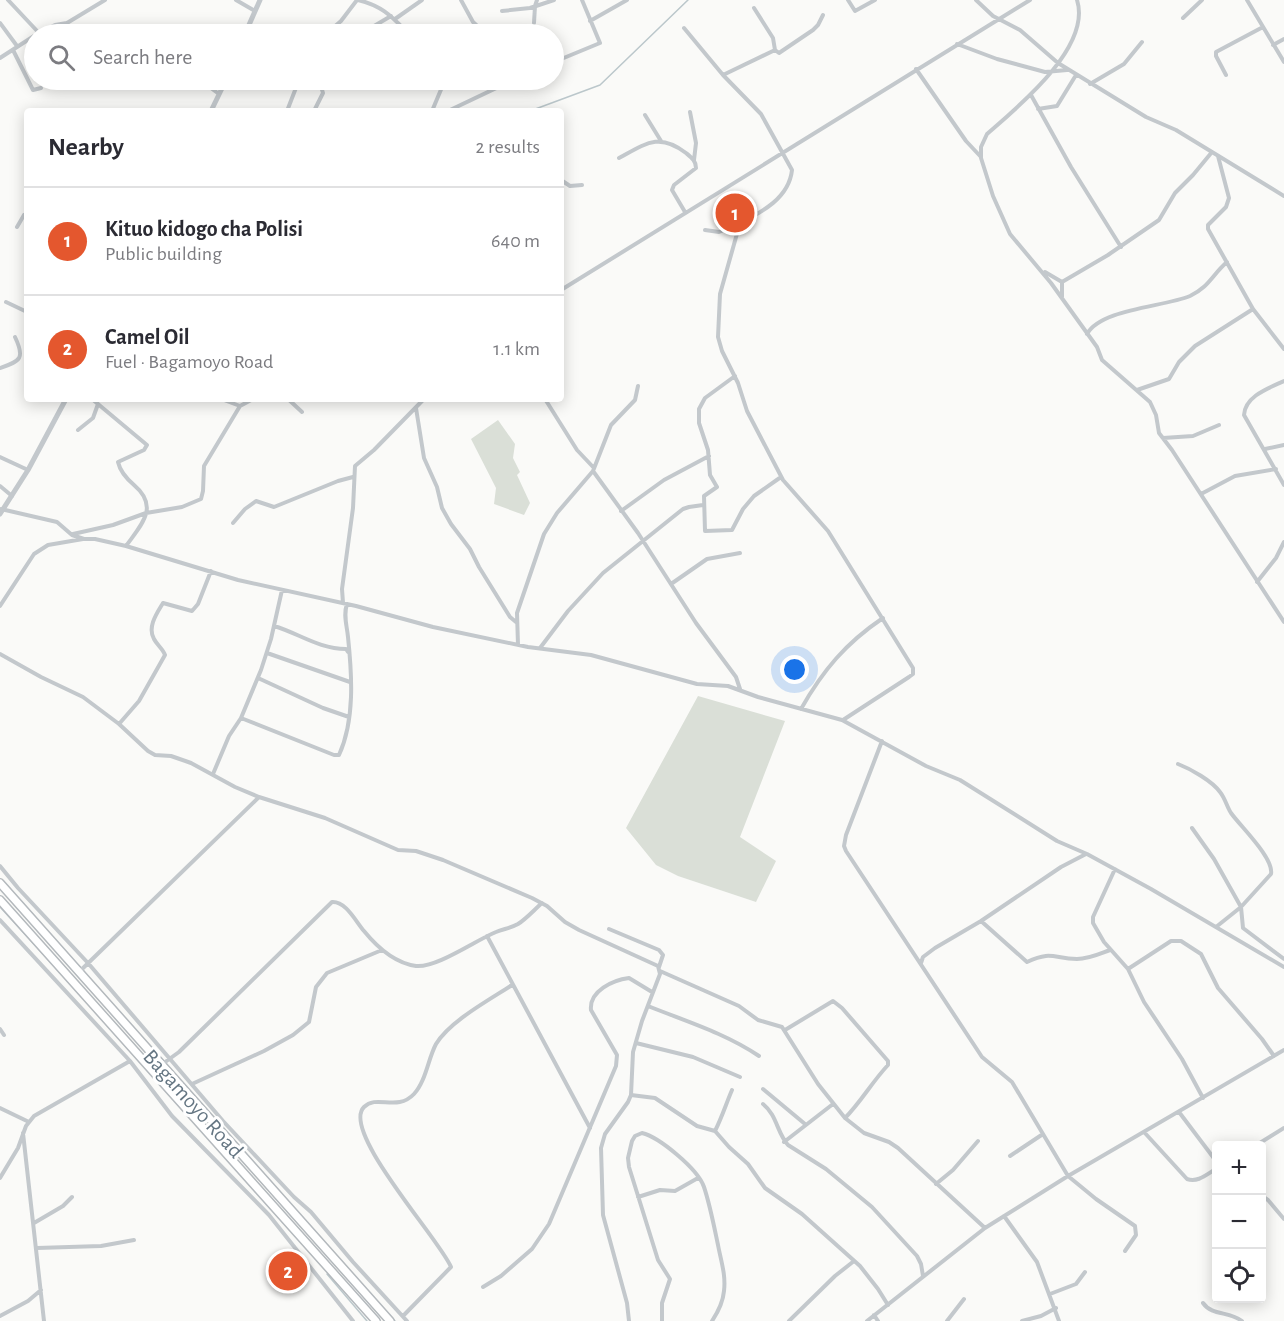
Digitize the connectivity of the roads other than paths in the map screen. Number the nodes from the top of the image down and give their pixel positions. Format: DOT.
graph roads {
  1 [pos="8,0"];
  2 [pos="105,0"];
  3 [pos="236,0"];
  4 [pos="260,0"];
  5 [pos="358,0"];
  6 [pos="422,0"];
  7 [pos="461,0"];
  8 [pos="537,0"];
  9 [pos="554,0"];
  10 [pos="582,0"];
  11 [pos="627,0"];
  12 [pos="848,0"];
  13 [pos="875,0"];
  14 [pos="976,0"];
  15 [pos="1030,0"];
  16 [pos="1077,0"];
  17 [pos="1202,0"];
  18 [pos="1247,0"];
  19 [pos="535,6"];
  20 [pos="754,8"];
  21 [pos="255,11"];
  22 [pos="502,11"];
  23 [pos="823,15"];
  24 [pos="393,18"];
  25 [pos="997,18"];
  26 [pos="1183,18"];
  27 [pos="590,21"];
  28 [pos="0,23"];
  29 [pos="67,23"];
  30 [pos="534,23"];
  31 [pos="28,24"];
  32 [pos="63,24"];
  33 [pos="249,24"];
  34 [pos="338,24"];
  35 [pos="380,24"];
  36 [pos="399,24"];
  37 [pos="476,24"];
  38 [pos="1263,27"];
  39 [pos="684,28"];
  40 [pos="1284,39"];
  41 [pos="1142,42"];
  42 [pos="24,43"];
  43 [pos="957,44"];
  44 [pos="1273,45"];
  45 [pos="15,48"];
  46 [pos="775,50"];
  47 [pos="0,58"];
  48 [pos="564,58"];
  49 [pos="1284,62"];
  50 [pos="1058,63"];
  51 [pos="916,69"];
  52 [pos="1067,69"];
  53 [pos="24,70"];
  54 [pos="1051,73"];
  55 [pos="723,75"];
  56 [pos="1076,75"];
  57 [pos="1226,75"];
  58 [pos="1090,84"];
  59 [pos="214,90"];
  60 [pos="221,90"];
  61 [pos="295,90"];
  62 [pos="322,90"];
  63 [pos="441,90"];
  64 [pos="492,90"];
  65 [pos="219,94"];
  66 [pos="1031,95"];
  67 [pos="212,108"];
  68 [pos="288,108"];
  69 [pos="316,108"];
  70 [pos="433,108"];
  71 [pos="454,108"];
  72 [pos="1038,109"];
  73 [pos="690,112"];
  74 [pos="645,115"];
  75 [pos="661,141"];
  76 [pos="1212,152"];
  77 [pos="782,153"];
  78 [pos="1218,155"];
  79 [pos="619,158"];
  80 [pos="981,158"];
  81 [pos="694,160"];
  82 [pos="564,182"];
  83 [pos="582,185"];
  84 [pos="1284,196"];
  85 [pos="685,212"];
  86 [pos="24,215"];
  87 [pos="740,223"];
  88 [pos="17,227"];
  89 [pos="705,231"];
  90 [pos="1121,247"];
  91 [pos="1227,262"];
  92 [pos="1040,269"];
  93 [pos="1062,282"];
  94 [pos="564,288"];
  95 [pos="1062,299"];
  96 [pos="6,302"];
  97 [pos="1253,309"];
  98 [pos="24,311"];
  99 [pos="1087,334"];
  100 [pos="15,337"];
  101 [pos="1284,349"];
  102 [pos="0,368"];
  103 [pos="735,375"];
  104 [pos="1284,381"];
  105 [pos="638,386"];
  106 [pos="1137,390"];
  107 [pos="64,402"];
  108 [pos="96,402"];
  109 [pos="101,402"];
  110 [pos="229,402"];
  111 [pos="248,402"];
  112 [pos="291,402"];
  113 [pos="421,402"];
  114 [pos="547,402"];
  115 [pos="98,404"];
  116 [pos="240,406"];
  117 [pos="416,408"];
  118 [pos="302,412"];
  119 [pos="1219,425"];
  120 [pos="78,430"];
  121 [pos="1162,438"];
  122 [pos="1284,446"];
  123 [pos="1265,449"];
  124 [pos="709,456"];
  125 [pos="0,457"];
  126 [pos="28,470"];
  127 [pos="593,470"];
  128 [pos="1275,470"];
  129 [pos="353,477"];
  130 [pos="782,477"];
  131 [pos="1284,485"];
  132 [pos="0,486"];
  133 [pos="1201,494"];
  134 [pos="12,496"];
  135 [pos="704,505"];
  136 [pos="1,511"];
  137 [pos="621,511"];
  138 [pos="146,513"];
  139 [pos="233,523"];
  140 [pos="72,535"];
  141 [pos="84,539"];
  142 [pos="643,540"];
  143 [pos="1284,542"];
  144 [pos="126,546"];
  145 [pos="740,553"];
  146 [pos="211,571"];
  147 [pos="1257,582"];
  148 [pos="671,584"];
  149 [pos="282,590"];
  150 [pos="345,604"];
  151 [pos="0,606"];
  152 [pos="1283,610"];
  153 [pos="1280,615"];
  154 [pos="883,618"];
  155 [pos="517,622"];
  156 [pos="1284,622"];
  157 [pos="274,626"];
  158 [pos="518,645"];
  159 [pos="540,648"];
  160 [pos="349,652"];
  161 [pos="267,653"];
  162 [pos="0,654"];
  163 [pos="258,678"];
  164 [pos="351,682"];
  165 [pos="741,690"];
  166 [pos="801,709"];
  167 [pos="349,717"];
  168 [pos="241,718"];
  169 [pos="842,720"];
  170 [pos="119,724"];
  171 [pos="882,741"];
  172 [pos="1178,764"];
  173 [pos="213,774"];
  174 [pos="260,797"];
  175 [pos="1192,828"];
  176 [pos="1087,854"];
  177 [pos="0,866"];
  178 [pos="1114,869"];
  179 [pos="0,883"];
  180 [pos="0,900"];
  181 [pos="542,903"];
  182 [pos="1241,908"];
  183 [pos="0,920"];
  184 [pos="981,921"];
  185 [pos="1216,927"];
  186 [pos="609,929"];
  187 [pos="487,936"];
  188 [pos="382,950"];
  189 [pos="1110,950"];
  190 [pos="1284,959"];
  191 [pos="88,963"];
  192 [pos="920,963"];
  193 [pos="1284,967"];
  194 [pos="660,969"];
  195 [pos="1128,969"];
  196 [pos="79,972"];
  197 [pos="512,985"];
  198 [pos="652,992"];
  199 [pos="648,1006"];
  200 [pos="0,1029"];
  201 [pos="785,1030"];
  202 [pos="4,1035"];
  203 [pos="636,1043"];
  204 [pos="1284,1050"];
  205 [pos="759,1056"];
  206 [pos="1274,1056"];
  207 [pos="171,1058"];
  208 [pos="130,1061"];
  209 [pos="160,1065"];
  210 [pos="740,1077"];
  211 [pos="192,1084"];
  212 [pos="763,1089"];
  213 [pos="732,1090"];
  214 [pos="631,1095"];
  215 [pos="1203,1098"];
  216 [pos="763,1104"];
  217 [pos="832,1104"];
  218 [pos="0,1108"];
  219 [pos="1179,1112"];
  220 [pos="845,1118"];
  221 [pos="29,1122"];
  222 [pos="806,1124"];
  223 [pos="590,1128"];
  224 [pos="1284,1128"];
  225 [pos="715,1131"];
  226 [pos="1144,1132"];
  227 [pos="23,1133"];
  228 [pos="1043,1134"];
  229 [pos="978,1141"];
  230 [pos="1264,1141"];
  231 [pos="784,1142"];
  232 [pos="1010,1156"];
  233 [pos="1212,1156"];
  234 [pos="1212,1171"];
  235 [pos="1068,1176"];
  236 [pos="0,1178"];
  237 [pos="698,1178"];
  238 [pos="936,1184"];
  239 [pos="72,1197"];
  240 [pos="638,1197"];
  241 [pos="1266,1199"];
  242 [pos="1004,1216"];
  243 [pos="1284,1219"];
  244 [pos="34,1223"];
  245 [pos="985,1228"];
  246 [pos="134,1240"];
  247 [pos="37,1248"];
  248 [pos="1125,1251"];
  249 [pos="854,1261"];
  250 [pos="1085,1272"];
  251 [pos="923,1277"];
  252 [pos="483,1287"];
  253 [pos="41,1289"];
  254 [pos="1050,1294"];
  255 [pos="964,1299"];
  256 [pos="1203,1303"];
  257 [pos="888,1305"];
  258 [pos="1056,1308"];
  259 [pos="874,1315"];
  260 [pos="0,1316"];
  261 [pos="403,1316"];
  262 [pos="44,1321"];
  263 [pos="353,1321"];
  264 [pos="376,1321"];
  265 [pos="390,1321"];
  266 [pos="407,1321"];
  267 [pos="629,1321"];
  268 [pos="662,1321"];
  269 [pos="712,1321"];
  270 [pos="789,1321"];
  271 [pos="867,1321"];
  272 [pos="878,1321"];
  273 [pos="947,1321"];
  274 [pos="1022,1321"];
  275 [pos="1059,1321"];
  276 [pos="1242,1321"];
  1 -- 31 [label="street"];
  2 -- 29 [label="street"];
  3 -- 21 [label="street"];
  4 -- 21 [label="street"];
  5 -- 24 [label="street"];
  5 -- 34 [label="street"];
  6 -- 24 [label="street"];
  7 -- 37 [label="street"];
  8 -- 19 [label="street"];
  9 -- 19 [label="street"];
  10 -- 27 [label="street"];
  11 -- 27 [label="street"];
  12 -- 13 [label="street"];
  14 -- 25 [label="street"];
  15 -- 25 [label="street"];
  16 -- 50 [label="street"];
  17 -- 26 [label="street"];
  18 -- 38 [label="street"];
  19 -- 22 [label="street"];
  19 -- 30 [label="street"];
  20 -- 46 [label="street"];
  21 -- 33 [label="street"];
  23 -- 46 [label="street"];
  24 -- 35 [label="street"];
  24 -- 36 [label="street"];
  25 -- 43 [label="street"];
  25 -- 50 [label="street"];
  27 -- 48 [label="street"];
  28 -- 45 [label="street"];
  29 -- 32 [label="street"];
  38 -- 44 [label="street"];
  38 -- 57 [label="street"];
  39 -- 55 [label="street"];
  40 -- 44 [label="street"];
  41 -- 58 [label="street"];
  42 -- 45 [label="street"];
  43 -- 51 [label="street"];
  43 -- 54 [label="street"];
  44 -- 49 [label="street"];
  45 -- 47 [label="street"];
  45 -- 53 [label="street"];
  46 -- 55 [label="street"];
  50 -- 52 [label="street"];
  50 -- 54 [label="street"];
  51 -- 77 [label="street"];
  51 -- 80 [label="street"];
  52 -- 54 [label="street"];
  52 -- 56 [label="street"];
  54 -- 66 [label="street"];
  55 -- 77 [label="street"];
  56 -- 58 [label="street"];
  56 -- 72 [label="street"];
  58 -- 76 [label="street"];
  59 -- 65 [label="street"];
  60 -- 65 [label="street"];
  61 -- 68 [label="street"];
  62 -- 69 [label="street"];
  63 -- 70 [label="street"];
  64 -- 71 [label="street"];
  65 -- 67 [label="street"];
  66 -- 72 [label="street"];
  66 -- 80 [label="street"];
  72 -- 90 [label="street"];
  73 -- 81 [label="street"];
  74 -- 75 [label="street"];
  75 -- 79 [label="street"];
  75 -- 81 [label="street"];
  76 -- 78 [label="street"];
  76 -- 90 [label="street"];
  77 -- 85 [label="street"];
  77 -- 87 [label="street"];
  78 -- 84 [label="street"];
  78 -- 91 [label="street"];
  80 -- 92 [label="street"];
  81 -- 85 [label="street"];
  82 -- 83 [label="street"];
  85 -- 94 [label="street"];
  86 -- 88 [label="street"];
  87 -- 89 [label="street"];
  87 -- 103 [label="street"];
  90 -- 93 [label="street"];
  91 -- 97 [label="street"];
  91 -- 99 [label="street"];
  92 -- 93 [label="street"];
  92 -- 95 [label="street"];
  93 -- 95 [label="street"];
  95 -- 99 [label="street"];
  96 -- 98 [label="street"];
  97 -- 101 [label="street"];
  97 -- 106 [label="street"];
  99 -- 106 [label="street"];
  100 -- 102 [label="street"];
  103 -- 124 [label="street"];
  103 -- 130 [label="street"];
  104 -- 123 [label="street"];
  105 -- 127 [label="street"];
  106 -- 121 [label="street"];
  107 -- 126 [label="street"];
  108 -- 115 [label="street"];
  109 -- 115 [label="street"];
  110 -- 116 [label="street"];
  111 -- 116 [label="street"];
  112 -- 118 [label="street"];
  113 -- 117 [label="street"];
  114 -- 127 [label="street"];
  115 -- 120 [label="street"];
  115 -- 138 [label="street"];
  116 -- 138 [label="street"];
  117 -- 129 [label="street"];
  117 -- 155 [label="street"];
  119 -- 121 [label="street"];
  121 -- 133 [label="street"];
  122 -- 123 [label="street"];
  123 -- 128 [label="street"];
  124 -- 135 [label="street"];
  124 -- 137 [label="street"];
  125 -- 126 [label="street"];
  126 -- 134 [label="street"];
  127 -- 137 [label="street"];
  127 -- 155 [label="street"];
  128 -- 131 [label="street"];
  128 -- 133 [label="street"];
  129 -- 139 [label="street"];
  129 -- 150 [label="street"];
  130 -- 135 [label="street"];
  130 -- 154 [label="street"];
  132 -- 134 [label="street"];
  133 -- 147 [label="street"];
  134 -- 136 [label="street"];
  135 -- 142 [label="street"];
  136 -- 140 [label="street"];
  137 -- 142 [label="street"];
  138 -- 140 [label="street"];
  138 -- 144 [label="street"];
  140 -- 141 [label="street"];
  141 -- 144 [label="street"];
  141 -- 151 [label="street"];
  142 -- 148 [label="street"];
  142 -- 159 [label="street"];
  143 -- 147 [label="street"];
  144 -- 146 [label="street"];
  145 -- 148 [label="street"];
  146 -- 149 [label="street"];
  146 -- 170 [label="street"];
  147 -- 153 [label="street"];
  148 -- 165 [label="street"];
  149 -- 150 [label="street"];
  149 -- 157 [label="street"];
  150 -- 158 [label="street"];
  150 -- 160 [label="street"];
  152 -- 153 [label="street"];
  153 -- 156 [label="street"];
  154 -- 166 [label="street"];
  154 -- 169 [label="street"];
  155 -- 158 [label="street"];
  157 -- 160 [label="street"];
  157 -- 161 [label="street"];
  158 -- 159 [label="street"];
  159 -- 165 [label="street"];
  160 -- 164 [label="street"];
  161 -- 163 [label="street"];
  161 -- 164 [label="street"];
  162 -- 170 [label="street"];
  163 -- 167 [label="street"];
  163 -- 168 [label="street"];
  164 -- 167 [label="street"];
  165 -- 166 [label="street"];
  166 -- 169 [label="street"];
  167 -- 168 [label="street"];
  168 -- 173 [label="street"];
  169 -- 171 [label="street"];
  170 -- 173 [label="street"];
  171 -- 176 [label="street"];
  171 -- 192 [label="street"];
  172 -- 182 [label="street"];
  173 -- 174 [label="street"];
  174 -- 181 [label="street"];
  174 -- 191 [label="street"];
  175 -- 182 [label="street"];
  176 -- 178 [label="street"];
  176 -- 184 [label="street"];
  177 -- 191 [label="street"];
  178 -- 185 [label="street"];
  178 -- 189 [label="street"];
  179 -- 196 [label="highway, Bagamoyo Road"];
  180 -- 264 [label="highway, Bagamoyo Road"];
  181 -- 187 [label="street"];
  181 -- 194 [label="street"];
  182 -- 185 [label="street"];
  182 -- 190 [label="street"];
  183 -- 208 [label="street"];
  184 -- 189 [label="street"];
  184 -- 192 [label="street"];
  185 -- 193 [label="street"];
  186 -- 194 [label="street"];
  187 -- 188 [label="street"];
  187 -- 197 [label="street"];
  188 -- 207 [label="street"];
  188 -- 211 [label="street"];
  189 -- 195 [label="street"];
  191 -- 196 [label="street"];
  191 -- 207 [label="street"];
  192 -- 228 [label="street"];
  194 -- 198 [label="street"];
  194 -- 201 [label="street"];
  195 -- 206 [label="street"];
  195 -- 215 [label="street"];
  196 -- 209 [label="highway, Bagamoyo Road"];
  197 -- 223 [label="street"];
  197 -- 261 [label="street"];
  198 -- 199 [label="street"];
  198 -- 223 [label="street"];
  199 -- 203 [label="street"];
  199 -- 205 [label="street"];
  200 -- 202 [label="street"];
  201 -- 217 [label="street"];
  201 -- 220 [label="street"];
  203 -- 210 [label="street"];
  203 -- 214 [label="street"];
  204 -- 206 [label="street"];
  206 -- 215 [label="street"];
  207 -- 209 [label="street"];
  207 -- 211 [label="street"];
  208 -- 221 [label="street"];
  208 -- 263 [label="street"];
  209 -- 265 [label="highway, Bagamoyo Road"];
  211 -- 261 [label="street"];
  212 -- 222 [label="street"];
  213 -- 225 [label="street"];
  214 -- 225 [label="street"];
  214 -- 267 [label="street"];
  215 -- 219 [label="street"];
  216 -- 231 [label="street"];
  217 -- 220 [label="street"];
  217 -- 222 [label="street"];
  218 -- 221 [label="street"];
  219 -- 226 [label="street"];
  219 -- 233 [label="street"];
  220 -- 238 [label="street"];
  221 -- 227 [label="street"];
  222 -- 231 [label="street"];
  223 -- 252 [label="street"];
  224 -- 230 [label="street"];
  225 -- 249 [label="street"];
  226 -- 234 [label="street"];
  226 -- 235 [label="street"];
  227 -- 236 [label="street"];
  227 -- 244 [label="street"];
  228 -- 232 [label="street"];
  228 -- 235 [label="street"];
  229 -- 238 [label="street"];
  231 -- 251 [label="street"];
  235 -- 242 [label="street"];
  235 -- 248 [label="street"];
  237 -- 240 [label="street"];
  237 -- 240 [label="street"];
  237 -- 269 [label="street"];
  238 -- 245 [label="street"];
  239 -- 244 [label="street"];
  240 -- 268 [label="street"];
  241 -- 243 [label="street"];
  242 -- 245 [label="street"];
  242 -- 254 [label="street"];
  244 -- 247 [label="street"];
  245 -- 251 [label="street"];
  246 -- 247 [label="street"];
  247 -- 253 [label="street"];
  249 -- 257 [label="street"];
  249 -- 270 [label="street"];
  250 -- 254 [label="street"];
  251 -- 257 [label="street"];
  253 -- 260 [label="street"];
  253 -- 262 [label="street"];
  254 -- 258 [label="street"];
  255 -- 273 [label="street"];
  256 -- 276 [label="street"];
  257 -- 259 [label="street"];
  258 -- 274 [label="street"];
  258 -- 275 [label="street"];
  259 -- 271 [label="street"];
  259 -- 272 [label="street"];
  261 -- 266 [label="street"];
}
